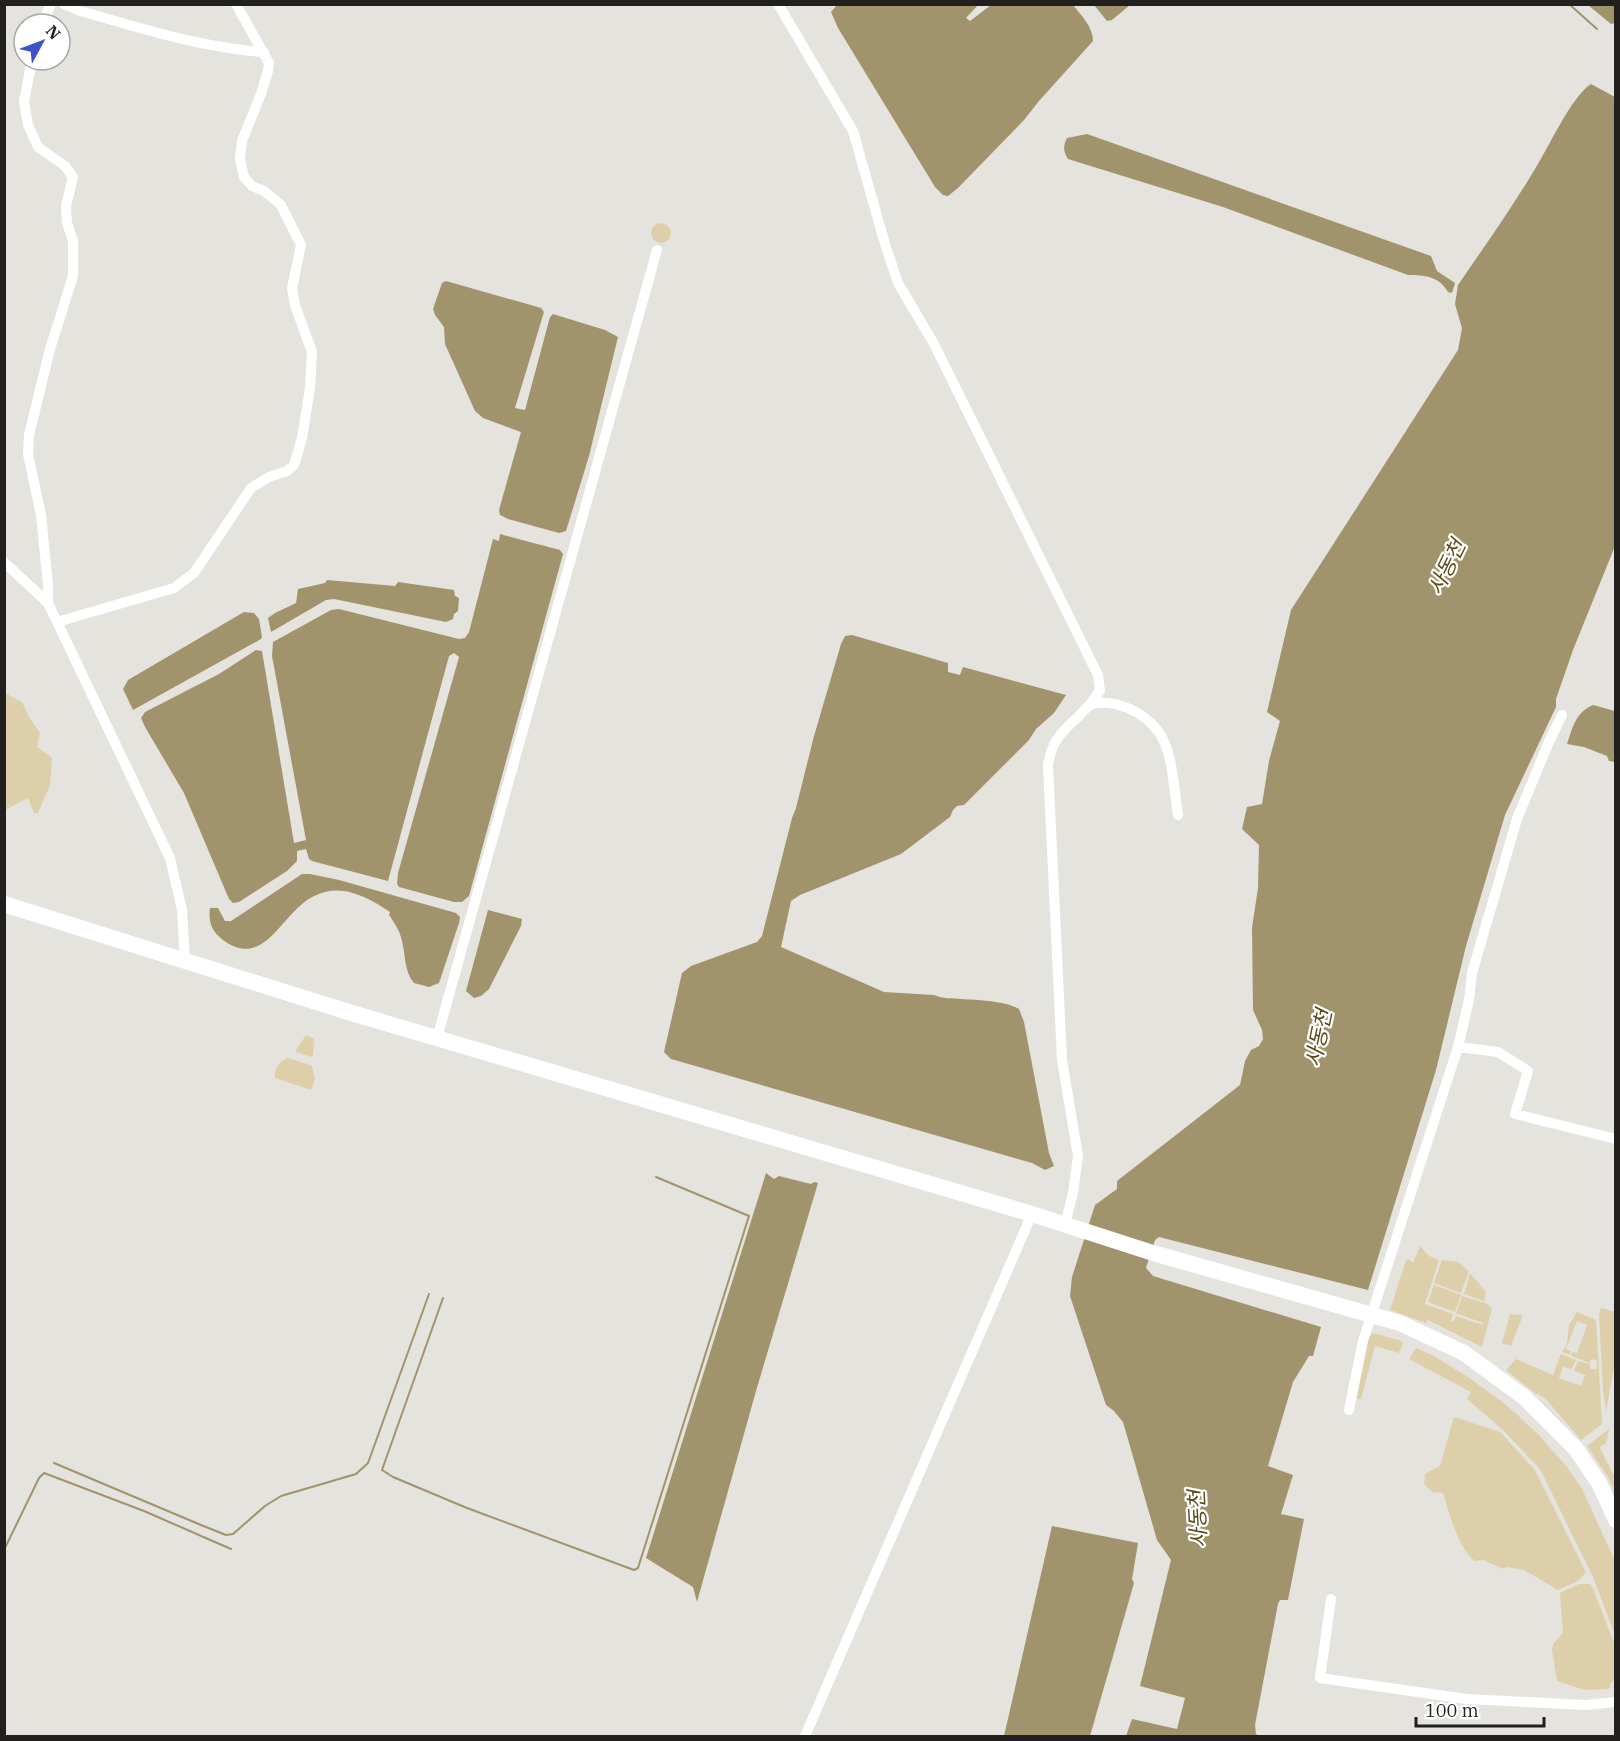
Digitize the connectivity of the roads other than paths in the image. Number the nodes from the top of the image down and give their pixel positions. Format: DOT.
graph roads {
  1 [pos="64,4"];
  2 [pos="236,4"];
  3 [pos="778,4"];
  4 [pos="264,52"];
  5 [pos="30,72"];
  6 [pos="657,249"];
  7 [pos="4,562"];
  8 [pos="48,603"];
  9 [pos="57,622"];
  10 [pos="1090,705"];
  11 [pos="1562,715"];
  12 [pos="1178,815"];
  13 [pos="4,904"];
  14 [pos="185,961"];
  15 [pos="437,1038"];
  16 [pos="1458,1047"];
  17 [pos="1616,1139"];
  18 [pos="1032,1214"];
  19 [pos="1065,1224"];
  20 [pos="1372,1316"];
  21 [pos="1349,1410"];
  22 [pos="1616,1520"];
  23 [pos="1331,1599"];
  24 [pos="1616,1702"];
  25 [pos="805,1737"];
  1 -- 4 [label="street"];
  2 -- 4 [label="street"];
  3 -- 10 [label="street"];
  4 -- 9 [label="street"];
  5 -- 8 [label="street"];
  6 -- 15 [label="street"];
  7 -- 8 [label="street"];
  8 -- 9 [label="street"];
  9 -- 14 [label="street"];
  10 -- 12 [label="street"];
  10 -- 19 [label="street"];
  11 -- 16 [label="street"];
  13 -- 14 [label="main road"];
  14 -- 15 [label="main road"];
  15 -- 18 [label="main road"];
  16 -- 17 [label="street"];
  16 -- 20 [label="street"];
  18 -- 19 [label="main road"];
  18 -- 25 [label="street"];
  19 -- 20 [label="main road"];
  20 -- 21 [label="street"];
  20 -- 22 [label="main road"];
  23 -- 24 [label="street"];
}
